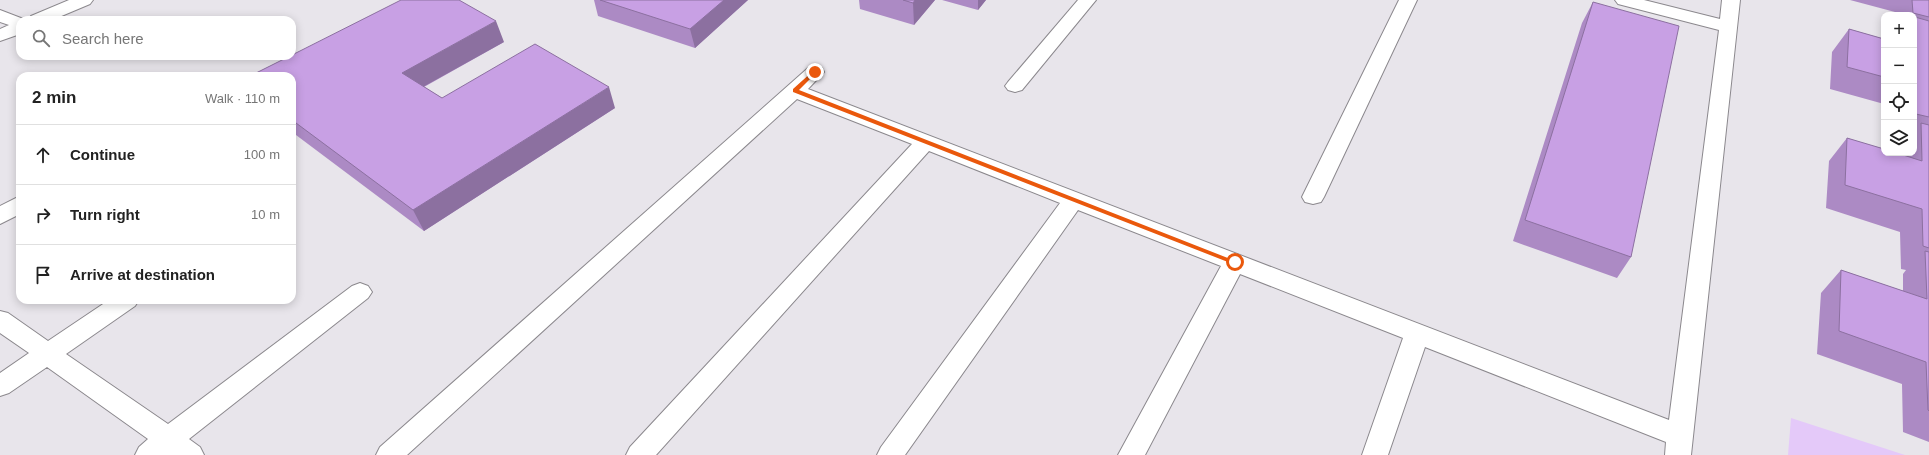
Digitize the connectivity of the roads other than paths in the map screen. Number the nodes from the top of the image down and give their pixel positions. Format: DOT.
graph roads {
  1 [pos="84,0"];
  2 [pos="1087,0"];
  3 [pos="1408,0"];
  4 [pos="1624,0"];
  5 [pos="1731,0"];
  6 [pos="0,15"];
  7 [pos="46,16"];
  8 [pos="16,24"];
  9 [pos="1728,27"];
  10 [pos="16,28"];
  11 [pos="0,36"];
  12 [pos="815,72"];
  13 [pos="1015,86"];
  14 [pos="795,91"];
  15 [pos="926,142"];
  16 [pos="1313,197"];
  17 [pos="1074,199"];
  18 [pos="16,206"];
  19 [pos="0,216"];
  20 [pos="1235,262"];
  21 [pos="360,292"];
  22 [pos="121,304"];
  23 [pos="0,320"];
  24 [pos="1417,333"];
  25 [pos="48,354"];
  26 [pos="0,386"];
  27 [pos="168,439"];
  28 [pos="1679,446"];
  29 [pos="148,455"];
  30 [pos="190,455"];
  31 [pos="389,455"];
  32 [pos="639,455"];
  33 [pos="890,455"];
  34 [pos="1131,455"];
  35 [pos="1375,455"];
  1 -- 7 [label="street"];
  2 -- 13 [label="street"];
  3 -- 16 [label="street"];
  4 -- 9 [label="street"];
  5 -- 9 [label="street"];
  6 -- 8 [label="street"];
  9 -- 28 [label="street"];
  10 -- 11 [label="street"];
  12 -- 14 [label="street"];
  14 -- 15 [label="street"];
  14 -- 31 [label="street"];
  15 -- 17 [label="street"];
  15 -- 32 [label="street"];
  17 -- 20 [label="street"];
  17 -- 33 [label="street"];
  18 -- 19 [label="street"];
  20 -- 24 [label="street"];
  20 -- 34 [label="street"];
  21 -- 27 [label="street"];
  22 -- 25 [label="street"];
  23 -- 25 [label="street"];
  24 -- 28 [label="street"];
  24 -- 35 [label="street"];
  25 -- 26 [label="street"];
  25 -- 27 [label="street"];
  27 -- 29 [label="street"];
  27 -- 30 [label="street"];
}
